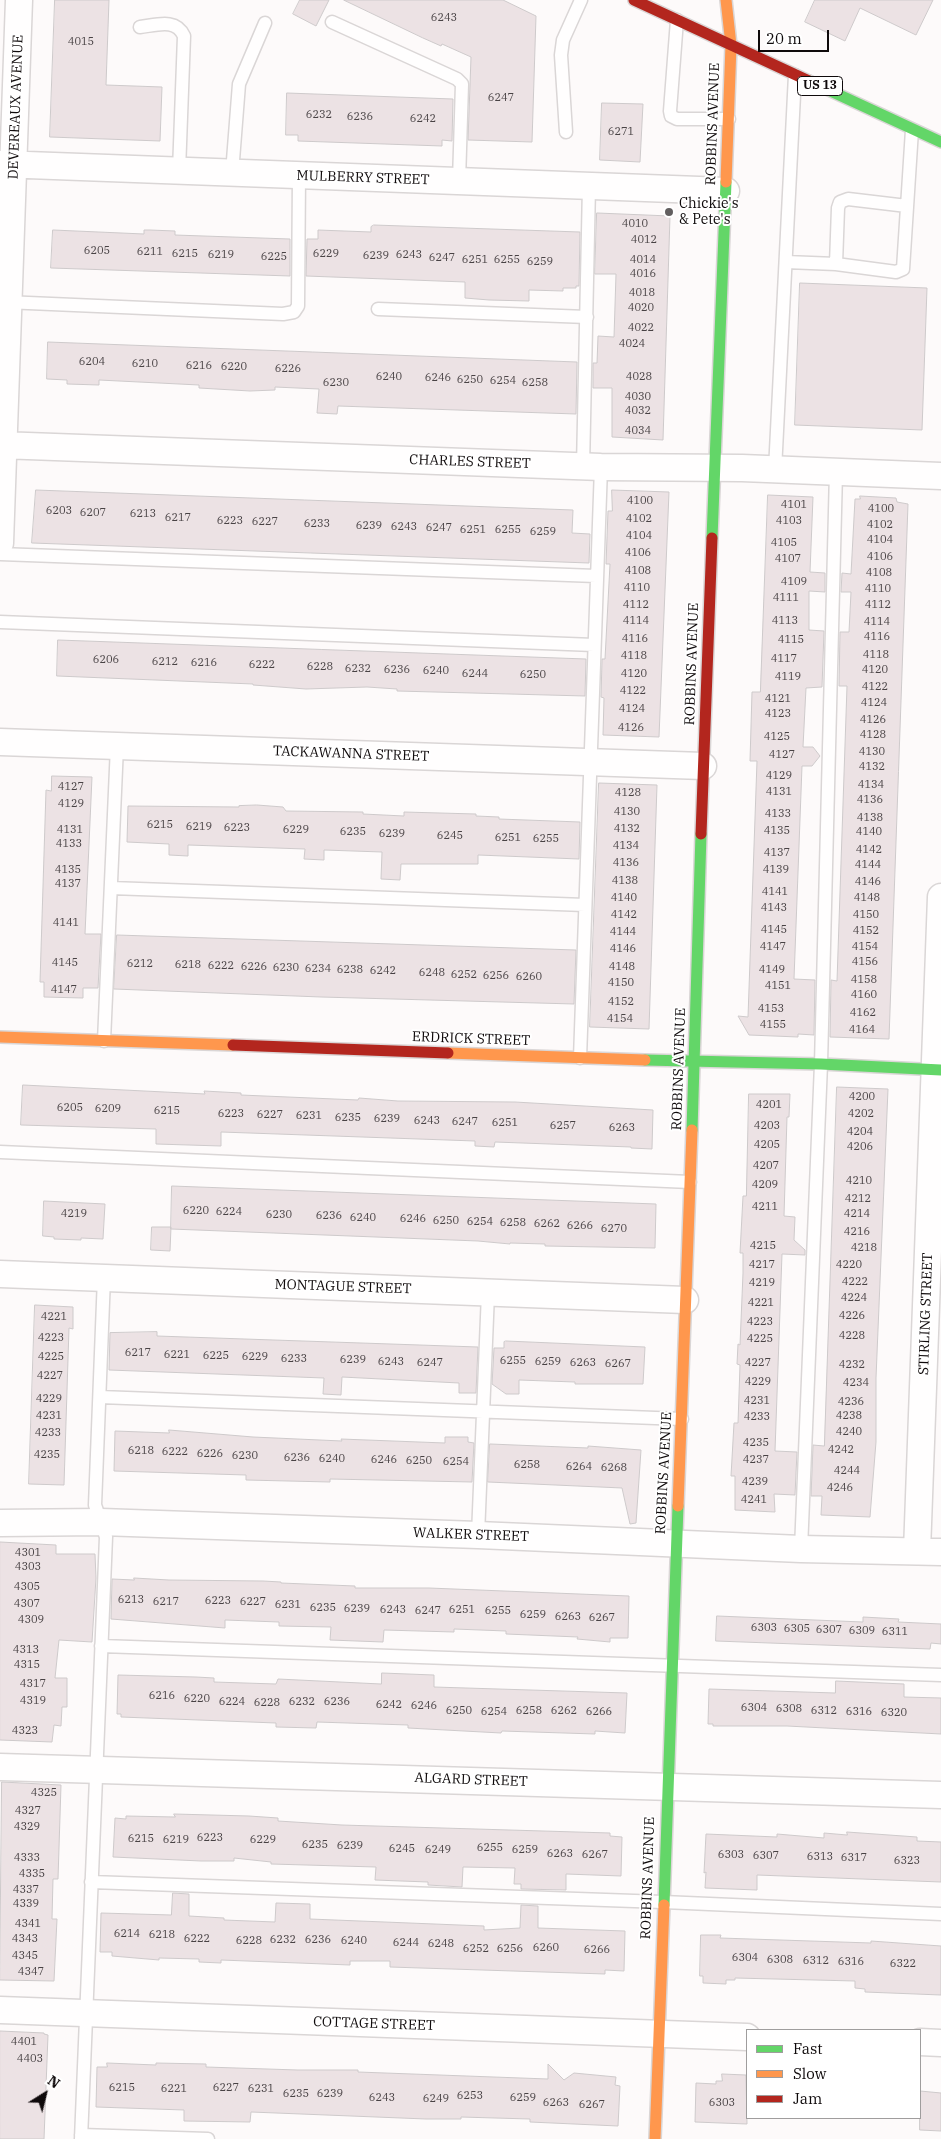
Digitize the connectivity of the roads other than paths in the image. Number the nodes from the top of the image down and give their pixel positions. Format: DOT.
graph roads {
  1 [pos="19,0"];
  2 [pos="581,0"];
  3 [pos="634,0"];
  4 [pos="726,0"];
  5 [pos="677,20"];
  6 [pos="266,22"];
  7 [pos="332,22"];
  8 [pos="140,27"];
  9 [pos="731,45"];
  10 [pos="795,74"];
  11 [pos="729,119"];
  12 [pos="912,130"];
  13 [pos="566,132"];
  14 [pos="941,142"];
  15 [pos="7,164"];
  16 [pos="179,171"];
  17 [pos="232,173"];
  18 [pos="299,175"];
  19 [pos="459,181"];
  20 [pos="590,186"];
  21 [pos="726,191"];
  22 [pos="907,206"];
  23 [pos="786,262"];
  24 [pos="836,264"];
  25 [pos="4,301"];
  26 [pos="378,309"];
  27 [pos="586,318"];
  28 [pos="2,445"];
  29 [pos="592,467"];
  30 [pos="716,468"];
  31 [pos="774,470"];
  32 [pos="836,472"];
  33 [pos="941,476"];
  34 [pos="0,543"];
  35 [pos="0,554"];
  36 [pos="596,576"];
  37 [pos="0,622"];
  38 [pos="594,645"];
  39 [pos="0,742"];
  40 [pos="117,746"];
  41 [pos="590,762"];
  42 [pos="703,766"];
  43 [pos="111,888"];
  44 [pos="941,897"];
  45 [pos="585,905"];
  46 [pos="0,1037"];
  47 [pos="104,1041"];
  48 [pos="580,1058"];
  49 [pos="695,1060"];
  50 [pos="822,1064"];
  51 [pos="938,1070"];
  52 [pos="0,1152"];
  53 [pos="690,1182"];
  54 [pos="0,1274"];
  55 [pos="104,1277"];
  56 [pos="488,1293"];
  57 [pos="685,1300"];
  58 [pos="100,1397"];
  59 [pos="483,1411"];
  60 [pos="682,1419"];
  61 [pos="101,1522"];
  62 [pos="0,1523"];
  63 [pos="478,1535"];
  64 [pos="676,1543"];
  65 [pos="801,1549"];
  66 [pos="929,1552"];
  67 [pos="101,1646"];
  68 [pos="671,1666"];
  69 [pos="941,1675"];
  70 [pos="0,1767"];
  71 [pos="97,1770"];
  72 [pos="667,1785"];
  73 [pos="941,1795"];
  74 [pos="91,1882"];
  75 [pos="662,1902"];
  76 [pos="941,1914"];
  77 [pos="0,2010"];
  78 [pos="85,2013"];
  79 [pos="658,2035"];
  80 [pos="746,2037"];
  81 [pos="921,2042"];
  82 [pos="941,2042"];
  83 [pos="81,2137"];
  84 [pos="208,2139"];
  85 [pos="655,2139"];
  1 -- 15 [label="street, DEVEREAUX AVENUE"];
  2 -- 13 [label="lane"];
  3 -- 5 [label="main road"];
  4 -- 9 [label="main road, ROBBINS AVENUE"];
  5 -- 9 [label="main road"];
  5 -- 11 [label="lane"];
  6 -- 17 [label="lane"];
  7 -- 19 [label="lane"];
  8 -- 16 [label="lane"];
  9 -- 10 [label="main road, US 13"];
  9 -- 11 [label="main road, ROBBINS AVENUE"];
  10 -- 12 [label="main road, US 13"];
  10 -- 23 [label="lane"];
  11 -- 21 [label="main road, ROBBINS AVENUE"];
  12 -- 14 [label="main road, US 13"];
  12 -- 22 [label="lane"];
  15 -- 16 [label="street, MULBERRY STREET"];
  15 -- 25 [label="street, DEVEREAUX AVENUE"];
  16 -- 17 [label="street, MULBERRY STREET"];
  17 -- 18 [label="street, MULBERRY STREET"];
  18 -- 19 [label="street, MULBERRY STREET"];
  18 -- 25 [label="lane"];
  19 -- 20 [label="street, MULBERRY STREET"];
  20 -- 21 [label="street, MULBERRY STREET"];
  20 -- 27 [label="lane"];
  21 -- 30 [label="main road, ROBBINS AVENUE"];
  22 -- 24 [label="lane"];
  22 -- 24 [label="lane"];
  23 -- 24 [label="lane"];
  23 -- 31 [label="lane"];
  25 -- 28 [label="street, DEVEREAUX AVENUE"];
  26 -- 27 [label="lane"];
  27 -- 29 [label="lane"];
  28 -- 29 [label="street, CHARLES STREET"];
  28 -- 34 [label="street, DEVEREAUX AVENUE"];
  29 -- 30 [label="street, CHARLES STREET"];
  29 -- 36 [label="lane"];
  30 -- 31 [label="street, CHARLES STREET"];
  30 -- 42 [label="main road, ROBBINS AVENUE"];
  31 -- 32 [label="street, CHARLES STREET"];
  32 -- 33 [label="street, CHARLES STREET"];
  32 -- 50 [label="lane"];
  35 -- 36 [label="lane"];
  36 -- 38 [label="lane"];
  37 -- 38 [label="lane"];
  38 -- 41 [label="lane"];
  39 -- 40 [label="street, TACKAWANNA STREET"];
  40 -- 41 [label="street, TACKAWANNA STREET"];
  40 -- 43 [label="lane"];
  41 -- 42 [label="street, TACKAWANNA STREET"];
  41 -- 45 [label="lane"];
  42 -- 49 [label="main road, ROBBINS AVENUE"];
  43 -- 45 [label="lane"];
  43 -- 47 [label="lane"];
  44 -- 51 [label="street, STIRLING STREET"];
  45 -- 48 [label="lane"];
  46 -- 47 [label="main road, ERDRICK STREET"];
  47 -- 48 [label="main road, ERDRICK STREET"];
  48 -- 49 [label="main road, ERDRICK STREET"];
  49 -- 50 [label="main road, ERDRICK STREET"];
  49 -- 53 [label="main road, ROBBINS AVENUE"];
  50 -- 51 [label="main road, ERDRICK STREET"];
  50 -- 65 [label="lane"];
  51 -- 66 [label="street, STIRLING STREET"];
  52 -- 53 [label="lane"];
  53 -- 57 [label="main road, ROBBINS AVENUE"];
  54 -- 55 [label="street, MONTAGUE STREET"];
  55 -- 56 [label="street, MONTAGUE STREET"];
  55 -- 58 [label="lane"];
  56 -- 57 [label="street, MONTAGUE STREET"];
  56 -- 59 [label="lane"];
  57 -- 60 [label="main road, ROBBINS AVENUE"];
  58 -- 59 [label="lane"];
  58 -- 61 [label="lane"];
  59 -- 60 [label="lane"];
  59 -- 63 [label="lane"];
  60 -- 64 [label="main road, ROBBINS AVENUE"];
  61 -- 62 [label="street, WALKER STREET"];
  61 -- 63 [label="street, WALKER STREET"];
  61 -- 67 [label="lane"];
  63 -- 64 [label="street, WALKER STREET"];
  64 -- 65 [label="street, WALKER STREET"];
  64 -- 68 [label="main road, ROBBINS AVENUE"];
  65 -- 66 [label="street, WALKER STREET"];
  67 -- 68 [label="lane"];
  67 -- 71 [label="lane"];
  68 -- 69 [label="lane"];
  68 -- 72 [label="main road, ROBBINS AVENUE"];
  70 -- 71 [label="street, ALGARD STREET"];
  71 -- 72 [label="street, ALGARD STREET"];
  71 -- 74 [label="lane"];
  72 -- 73 [label="street, ALGARD STREET"];
  72 -- 75 [label="main road, ROBBINS AVENUE"];
  74 -- 75 [label="lane"];
  74 -- 78 [label="lane"];
  75 -- 76 [label="lane"];
  75 -- 79 [label="main road, ROBBINS AVENUE"];
  77 -- 78 [label="street, COTTAGE STREET"];
  78 -- 79 [label="street, COTTAGE STREET"];
  78 -- 83 [label="lane"];
  79 -- 80 [label="street, COTTAGE STREET"];
  79 -- 85 [label="main road, ROBBINS AVENUE"];
  81 -- 82 [label="street"];
  83 -- 84 [label="lane"];
}
